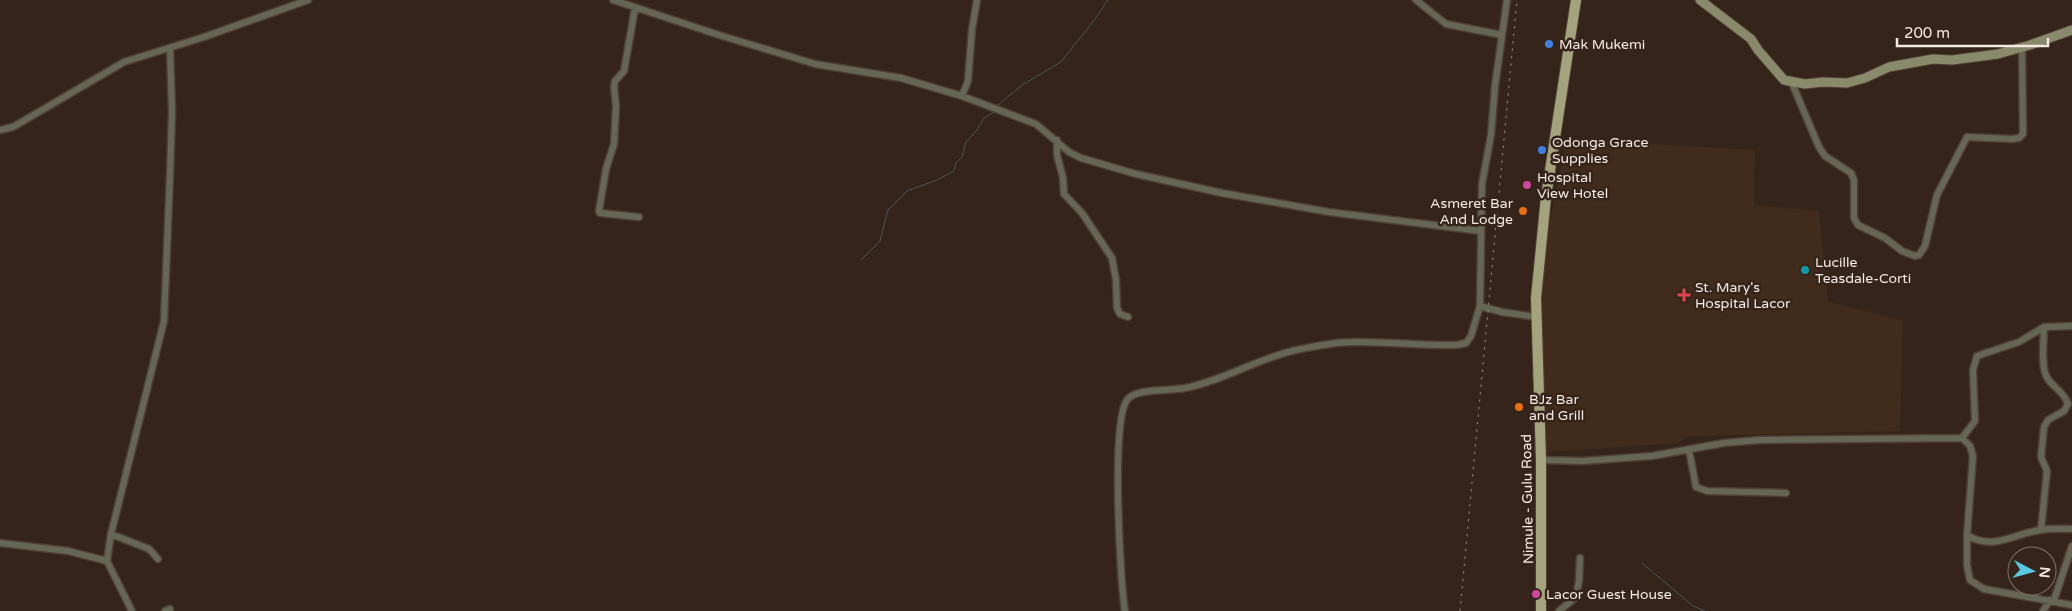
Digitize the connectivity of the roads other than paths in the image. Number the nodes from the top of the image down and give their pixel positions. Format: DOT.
graph roads {
  1 [pos="308,0"];
  2 [pos="614,0"];
  3 [pos="977,0"];
  4 [pos="1416,0"];
  5 [pos="1507,0"];
  6 [pos="1576,0"];
  7 [pos="1700,0"];
  8 [pos="635,8"];
  9 [pos="2072,30"];
  10 [pos="1502,35"];
  11 [pos="170,48"];
  12 [pos="2022,48"];
  13 [pos="1791,81"];
  14 [pos="962,96"];
  15 [pos="0,130"];
  16 [pos="1057,140"];
  17 [pos="639,217"];
  18 [pos="1481,231"];
  19 [pos="1480,306"];
  20 [pos="1128,317"];
  21 [pos="1536,317"];
  22 [pos="2072,326"];
  23 [pos="2044,328"];
  24 [pos="1962,438"];
  25 [pos="1689,450"];
  26 [pos="1541,460"];
  27 [pos="1786,493"];
  28 [pos="2072,529"];
  29 [pos="2041,530"];
  30 [pos="111,534"];
  31 [pos="1968,535"];
  32 [pos="0,543"];
  33 [pos="2072,546"];
  34 [pos="1580,558"];
  35 [pos="158,559"];
  36 [pos="107,561"];
  37 [pos="2052,600"];
  38 [pos="2072,605"];
  39 [pos="132,611"];
  40 [pos="1125,611"];
  41 [pos="1542,611"];
  42 [pos="1559,611"];
  43 [pos="2043,611"];
  1 -- 11 [label="street"];
  2 -- 8 [label="street"];
  3 -- 14 [label="street"];
  4 -- 10 [label="street"];
  5 -- 10 [label="street"];
  6 -- 21 [label="main road, Nimule - Gulu Road"];
  7 -- 13 [label="street"];
  8 -- 14 [label="street"];
  8 -- 17 [label="street"];
  9 -- 12 [label="street"];
  10 -- 18 [label="street"];
  11 -- 15 [label="street"];
  11 -- 30 [label="street"];
  12 -- 13 [label="street"];
  12 -- 13 [label="street"];
  14 -- 16 [label="street"];
  16 -- 18 [label="street"];
  16 -- 20 [label="street"];
  18 -- 19 [label="street"];
  19 -- 21 [label="street"];
  19 -- 40 [label="street"];
  21 -- 26 [label="main road, Nimule - Gulu Road"];
  22 -- 23 [label="street"];
  23 -- 24 [label="street"];
  23 -- 29 [label="street"];
  24 -- 25 [label="street"];
  24 -- 31 [label="street"];
  25 -- 26 [label="street"];
  25 -- 27 [label="street"];
  26 -- 41 [label="main road, Nimule - Gulu Road"];
  28 -- 29 [label="street"];
  29 -- 31 [label="street"];
  30 -- 35 [label="street"];
  30 -- 36 [label="street"];
  31 -- 37 [label="street"];
  32 -- 36 [label="street"];
  33 -- 37 [label="street"];
  34 -- 42 [label="street"];
  36 -- 39 [label="street"];
  37 -- 38 [label="street"];
  37 -- 43 [label="street"];
}
